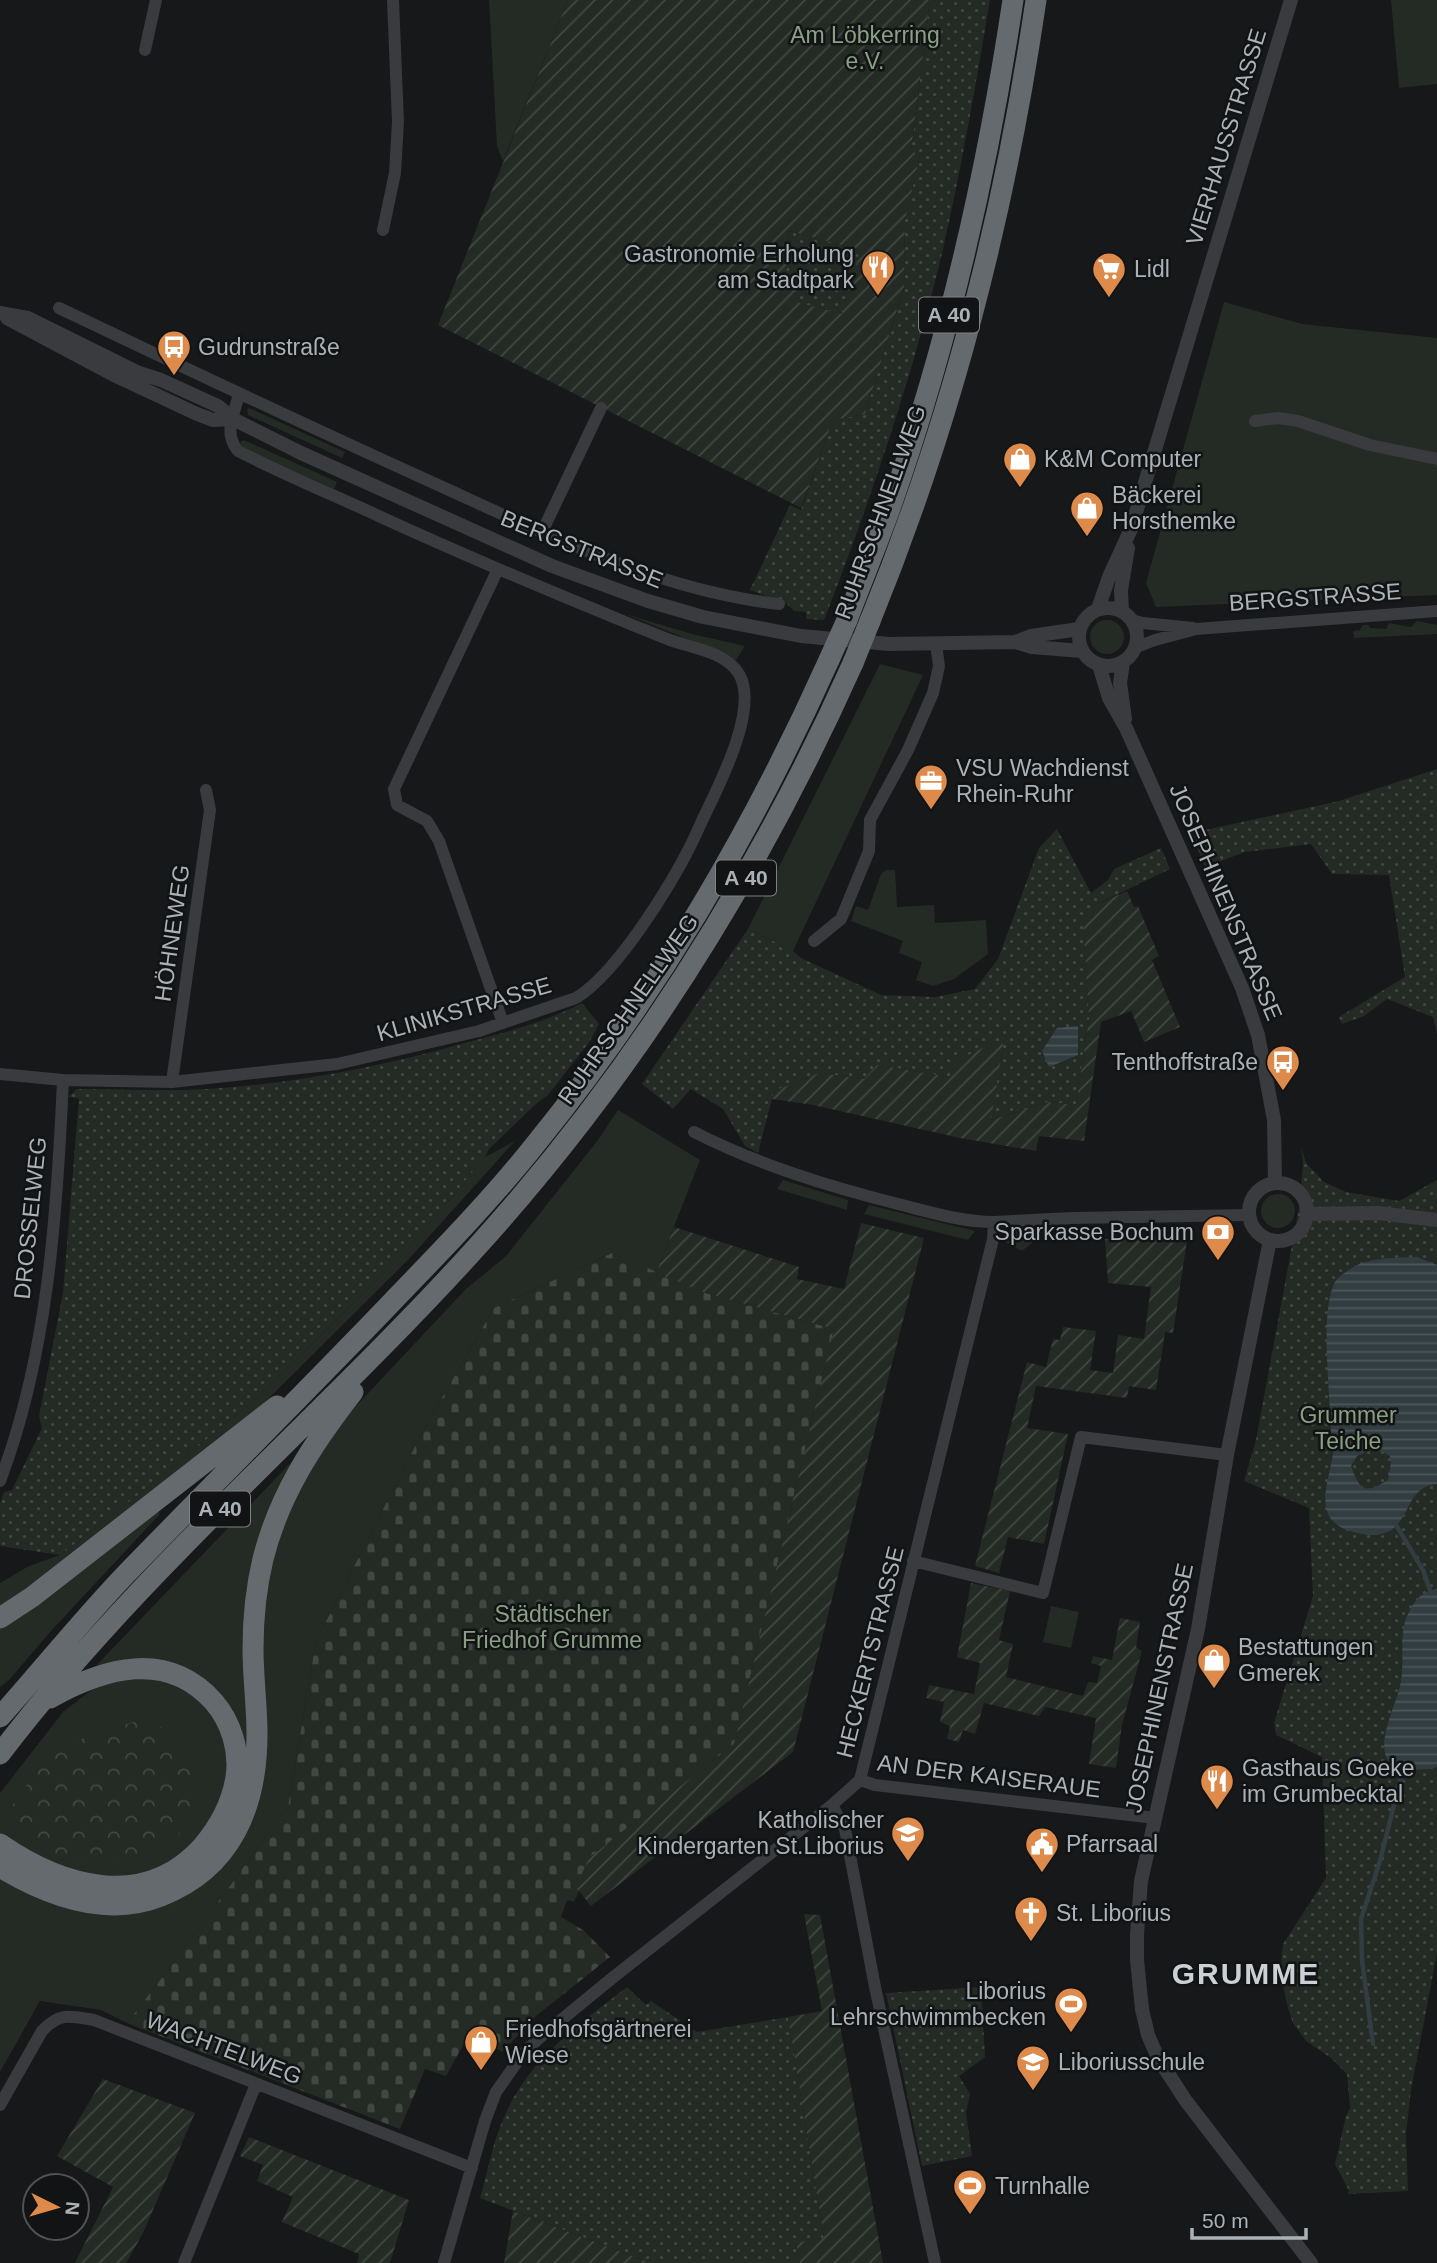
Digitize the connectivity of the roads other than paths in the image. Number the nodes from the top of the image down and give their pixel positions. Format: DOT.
graph roads {
  1 [pos="156,0"];
  2 [pos="393,0"];
  3 [pos="1013,0"];
  4 [pos="1036,0"];
  5 [pos="1291,0"];
  6 [pos="145,50"];
  7 [pos="383,230"];
  8 [pos="59,308"];
  9 [pos="0,313"];
  10 [pos="239,394"];
  11 [pos="601,408"];
  12 [pos="233,419"];
  13 [pos="1255,421"];
  14 [pos="1437,459"];
  15 [pos="1131,529"];
  16 [pos="542,532"];
  17 [pos="498,569"];
  18 [pos="779,604"];
  19 [pos="1098,609"];
  20 [pos="1437,611"];
  21 [pos="1127,616"];
  22 [pos="1080,629"];
  23 [pos="1196,629"];
  24 [pos="1015,642"];
  25 [pos="936,644"];
  26 [pos="1135,648"];
  27 [pos="1082,652"];
  28 [pos="1123,662"];
  29 [pos="1099,665"];
  30 [pos="1126,728"];
  31 [pos="206,789"];
  32 [pos="814,941"];
  33 [pos="503,1023"];
  34 [pos="0,1074"];
  35 [pos="63,1080"];
  36 [pos="172,1083"];
  37 [pos="694,1132"];
  38 [pos="1275,1182"];
  39 [pos="1307,1214"];
  40 [pos="1248,1215"];
  41 [pos="1437,1220"];
  42 [pos="994,1222"];
  43 [pos="1270,1240"];
  44 [pos="416,1312"];
  45 [pos="332,1365"];
  46 [pos="1227,1455"];
  47 [pos="0,1480"];
  48 [pos="913,1561"];
  49 [pos="0,1618"];
  50 [pos="32,1713"];
  51 [pos="0,1717"];
  52 [pos="0,1754"];
  53 [pos="860,1780"];
  54 [pos="832,1805"];
  55 [pos="1155,1818"];
  56 [pos="0,1844"];
  57 [pos="0,1867"];
  58 [pos="256,2084"];
  59 [pos="0,2105"];
  60 [pos="472,2168"];
  61 [pos="184,2263"];
  62 [pos="443,2263"];
  63 [pos="935,2263"];
  64 [pos="1311,2263"];
  1 -- 6 [label="street"];
  2 -- 7 [label="street"];
  3 -- 45 [label="highway, RUHRSCHNELLWEG / A 40, bridge"];
  4 -- 44 [label="highway, RUHRSCHNELLWEG / A 40, bridge"];
  5 -- 15 [label="street, VIERHAUSSTRASSE"];
  8 -- 10 [label="street, BERGSTRASSE"];
  9 -- 12 [label="street, BERGSTRASSE"];
  10 -- 12 [label="street"];
  10 -- 16 [label="street, BERGSTRASSE"];
  11 -- 16 [label="street, BERGSTRASSE"];
  12 -- 17 [label="street"];
  12 -- 25 [label="street, BERGSTRASSE"];
  13 -- 14 [label="street"];
  15 -- 19 [label="street, VIERHAUSSTRASSE"];
  15 -- 21 [label="street, VIERHAUSSTRASSE"];
  16 -- 18 [label="street, BERGSTRASSE"];
  17 -- 33 [label="street"];
  17 -- 33 [label="street, KLINIKSTRASSE"];
  19 -- 21 [label="street, BERGSTRASSE"];
  19 -- 22 [label="street"];
  20 -- 23 [label="street, BERGSTRASSE"];
  21 -- 23 [label="street, BERGSTRASSE"];
  21 -- 26 [label="street"];
  22 -- 24 [label="street, BERGSTRASSE"];
  22 -- 27 [label="street"];
  23 -- 26 [label="street, BERGSTRASSE"];
  24 -- 25 [label="street, BERGSTRASSE"];
  24 -- 27 [label="street, BERGSTRASSE"];
  25 -- 32 [label="street"];
  26 -- 28 [label="street, BERGSTRASSE"];
  27 -- 29 [label="street"];
  28 -- 29 [label="street"];
  28 -- 30 [label="street, JOSEPHINENSTRASSE"];
  29 -- 30 [label="street, JOSEPHINENSTRASSE"];
  30 -- 38 [label="street, JOSEPHINENSTRASSE"];
  31 -- 36 [label="street, HÖHNEWEG"];
  33 -- 36 [label="street, KLINIKSTRASSE"];
  34 -- 35 [label="street, KLINIKSTRASSE"];
  35 -- 36 [label="street, KLINIKSTRASSE"];
  35 -- 47 [label="street, DROSSELWEG"];
  37 -- 42 [label="street"];
  38 -- 39 [label="street"];
  38 -- 40 [label="street"];
  39 -- 41 [label="street"];
  39 -- 43 [label="street"];
  40 -- 42 [label="street"];
  40 -- 43 [label="street"];
  42 -- 48 [label="street, HECKERTSTRASSE"];
  43 -- 46 [label="street, JOSEPHINENSTRASSE"];
  44 -- 50 [label="highway, RUHRSCHNELLWEG / A 40"];
  44 -- 57 [label="highway"];
  45 -- 49 [label="highway"];
  45 -- 51 [label="highway, RUHRSCHNELLWEG / A 40"];
  46 -- 48 [label="street"];
  46 -- 55 [label="street, JOSEPHINENSTRASSE"];
  48 -- 53 [label="street, HECKERTSTRASSE"];
  50 -- 52 [label="highway, RUHRSCHNELLWEG / A 40"];
  50 -- 56 [label="highway"];
  53 -- 54 [label="street, HECKERTSTRASSE"];
  53 -- 55 [label="street, AN DER KAISERAUE"];
  54 -- 60 [label="street, HECKERTSTRASSE"];
  54 -- 63 [label="street"];
  55 -- 64 [label="street, JOSEPHINENSTRASSE"];
  58 -- 59 [label="street, WACHTELWEG"];
  58 -- 60 [label="street, WACHTELWEG"];
  58 -- 61 [label="street"];
  60 -- 62 [label="street, HECKERTSTRASSE"];
}
